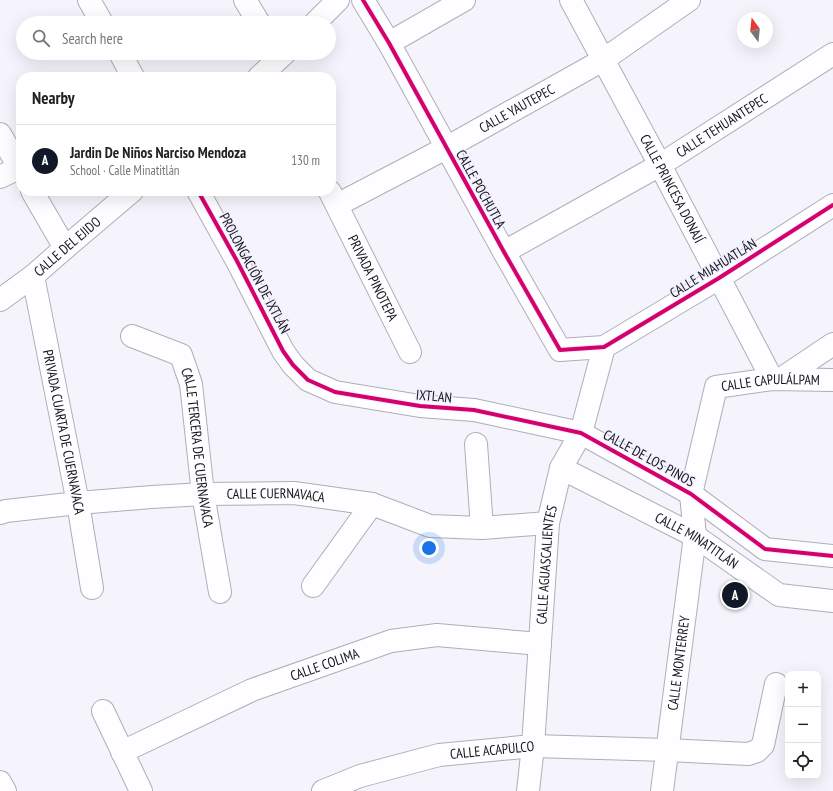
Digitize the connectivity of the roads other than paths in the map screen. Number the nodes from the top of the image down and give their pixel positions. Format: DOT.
graph roads {
  1 [pos="89,0"];
  2 [pos="245,0"];
  3 [pos="338,0"];
  4 [pos="363,0"];
  5 [pos="464,0"];
  6 [pos="571,0"];
  7 [pos="689,0"];
  8 [pos="98,16"];
  9 [pos="255,16"];
  10 [pos="322,16"];
  11 [pos="389,43"];
  12 [pos="833,54"];
  13 [pos="124,60"];
  14 [pos="603,60"];
  15 [pos="130,72"];
  16 [pos="0,134"];
  17 [pos="446,148"];
  18 [pos="16,162"];
  19 [pos="660,166"];
  20 [pos="16,171"];
  21 [pos="0,177"];
  22 [pos="35,196"];
  23 [pos="123,196"];
  24 [pos="201,196"];
  25 [pos="333,198"];
  26 [pos="833,204"];
  27 [pos="64,248"];
  28 [pos="504,252"];
  29 [pos="34,276"];
  30 [pos="720,278"];
  31 [pos="0,300"];
  32 [pos="132,336"];
  33 [pos="833,344"];
  34 [pos="604,347"];
  35 [pos="410,352"];
  36 [pos="293,365"];
  37 [pos="776,379"];
  38 [pos="833,380"];
  39 [pos="581,433"];
  40 [pos="476,444"];
  41 [pos="561,468"];
  42 [pos="203,494"];
  43 [pos="691,494"];
  44 [pos="78,503"];
  45 [pos="372,504"];
  46 [pos="0,513"];
  47 [pos="548,523"];
  48 [pos="482,528"];
  49 [pos="695,536"];
  50 [pos="833,556"];
  51 [pos="313,586"];
  52 [pos="92,588"];
  53 [pos="220,592"];
  54 [pos="833,600"];
  55 [pos="540,644"];
  56 [pos="776,684"];
  57 [pos="103,711"];
  58 [pos="533,746"];
  59 [pos="667,750"];
  60 [pos="122,752"];
  61 [pos="0,782"];
  62 [pos="6,791"];
  63 [pos="141,791"];
  64 [pos="323,791"];
  65 [pos="528,791"];
  66 [pos="662,791"];
  1 -- 8 [label="street"];
  2 -- 9 [label="street"];
  3 -- 10 [label="street"];
  4 -- 11 [label="street, CALLE POCHUTLA"];
  5 -- 11 [label="street"];
  6 -- 14 [label="street, CALLE PRINCESA DONAJÍ"];
  7 -- 14 [label="street, CALLE YAUTEPEC"];
  11 -- 17 [label="street, CALLE POCHUTLA"];
  12 -- 19 [label="street, CALLE TEHUANTEPEC"];
  13 -- 15 [label="street"];
  14 -- 17 [label="street, CALLE YAUTEPEC"];
  14 -- 19 [label="street, CALLE PRINCESA DONAJÍ"];
  16 -- 18 [label="street"];
  17 -- 25 [label="street, CALLE YAUTEPEC"];
  17 -- 28 [label="street, CALLE POCHUTLA"];
  19 -- 28 [label="street, CALLE TEHUANTEPEC"];
  19 -- 30 [label="street, CALLE PRINCESA DONAJÍ"];
  20 -- 21 [label="street"];
  22 -- 27 [label="street"];
  23 -- 27 [label="street, CALLE DEL EJIDO"];
  24 -- 36 [label="street, PROLONGACIÓN DE IXTLÁN"];
  25 -- 35 [label="street, PRIVADA PINOTEPA"];
  26 -- 30 [label="street, CALLE MIAHUATLÁN"];
  27 -- 29 [label="street, CALLE DEL EJIDO"];
  28 -- 34 [label="street, CALLE POCHUTLA"];
  29 -- 31 [label="street, CALLE DEL EJIDO"];
  29 -- 44 [label="street, PRIVADA CUARTA DE CUERNAVACA"];
  30 -- 34 [label="street, CALLE MIAHUATLÁN"];
  30 -- 37 [label="street, CALLE PRINCESA DONAJÍ"];
  32 -- 42 [label="street, CALLE TERCERA DE CUERNAVACA"];
  33 -- 37 [label="street"];
  34 -- 39 [label="street, CALLE AGUASCALIENTES"];
  36 -- 39 [label="street, IXTLAN"];
  37 -- 38 [label="street, CALLE CAPULÁLPAM"];
  37 -- 43 [label="street, CALLE CAPULÁLPAM"];
  39 -- 41 [label="street, CALLE AGUASCALIENTES"];
  39 -- 43 [label="street, CALLE DE LOS PINOS"];
  40 -- 48 [label="street"];
  41 -- 47 [label="street, CALLE AGUASCALIENTES"];
  41 -- 49 [label="street, CALLE MINATITLÁN"];
  42 -- 44 [label="street, CALLE CUERNAVACA"];
  42 -- 45 [label="street, CALLE CUERNAVACA"];
  42 -- 53 [label="street, CALLE TERCERA DE CUERNAVACA"];
  43 -- 49 [label="street, CALLE CAPULÁLPAM"];
  43 -- 50 [label="street, CALLE DE LOS PINOS"];
  44 -- 46 [label="street, CALLE CUERNAVACA"];
  44 -- 52 [label="street, PRIVADA CUARTA DE CUERNAVACA"];
  45 -- 48 [label="street, CALLE CUERNAVACA"];
  45 -- 51 [label="street"];
  47 -- 48 [label="street, CALLE CUERNAVACA"];
  47 -- 55 [label="street, CALLE AGUASCALIENTES"];
  49 -- 54 [label="street, CALLE MINATITLÁN"];
  49 -- 59 [label="street, CALLE MONTERREY"];
  55 -- 58 [label="street, CALLE AGUASCALIENTES"];
  55 -- 60 [label="street, CALLE COLIMA"];
  56 -- 59 [label="street, CALLE ACAPULCO"];
  57 -- 60 [label="street"];
  58 -- 59 [label="street, CALLE ACAPULCO"];
  58 -- 64 [label="street, CALLE ACAPULCO"];
  58 -- 65 [label="street, CALLE AGUASCALIENTES"];
  59 -- 66 [label="street, CALLE MONTERREY"];
  60 -- 63 [label="street"];
  61 -- 62 [label="street"];
}
